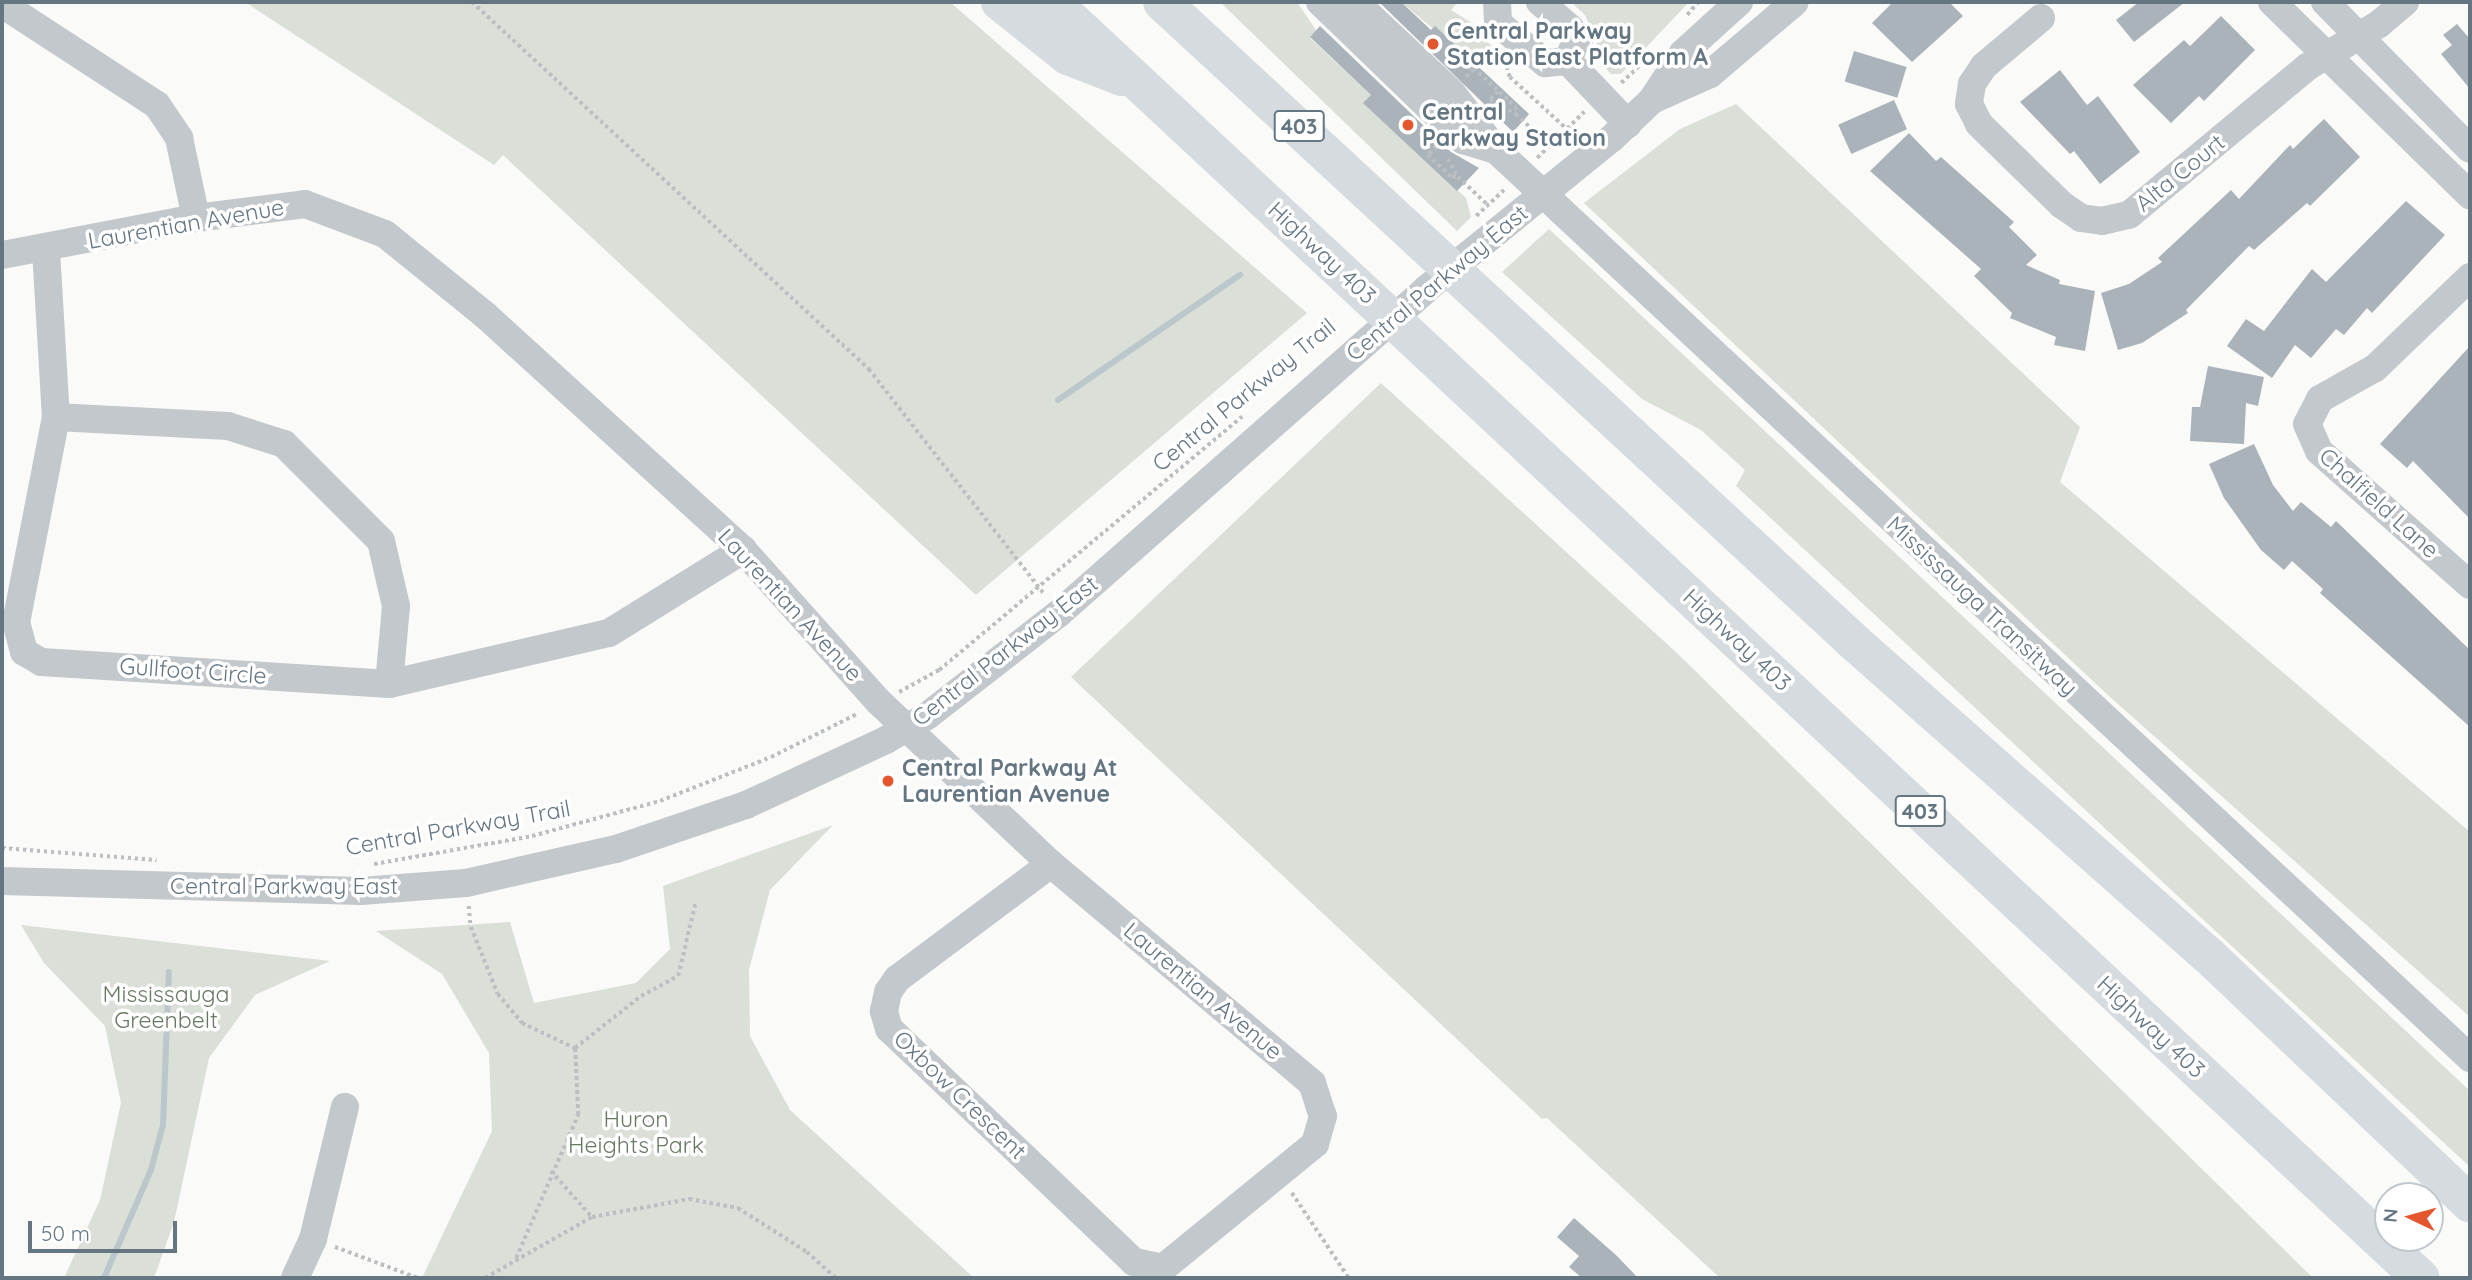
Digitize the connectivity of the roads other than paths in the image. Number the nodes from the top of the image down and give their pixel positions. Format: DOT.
graph roads {
  1 [pos="1000,2"];
  2 [pos="1052,2"];
  3 [pos="1162,2"];
  4 [pos="1320,2"];
  5 [pos="1355,2"];
  6 [pos="1497,2"];
  7 [pos="1540,2"];
  8 [pos="1739,2"];
  9 [pos="1795,2"];
  10 [pos="2272,2"];
  11 [pos="2325,2"];
  12 [pos="2405,2"];
  13 [pos="2,4"];
  14 [pos="2041,18"];
  15 [pos="2358,36"];
  16 [pos="2325,56"];
  17 [pos="1568,61"];
  18 [pos="1142,85"];
  19 [pos="1651,100"];
  20 [pos="1628,124"];
  21 [pos="2470,149"];
  22 [pos="1496,150"];
  23 [pos="2470,195"];
  24 [pos="197,218"];
  25 [pos="46,250"];
  26 [pos="2,255"];
  27 [pos="2470,277"];
  28 [pos="56,418"];
  29 [pos="743,550"];
  30 [pos="2470,585"];
  31 [pos="389,684"];
  32 [pos="907,728"];
  33 [pos="1051,864"];
  34 [pos="2,881"];
  35 [pos="2470,1058"];
  36 [pos="345,1107"];
  37 [pos="2470,1204"];
  38 [pos="1185,1251"];
  39 [pos="295,1278"];
  40 [pos="2421,1278"];
  1 -- 18 [label="highway"];
  2 -- 18 [label="highway, Highway 403 / 403"];
  3 -- 37 [label="highway, 403"];
  4 -- 22 [label="street, Mississauga Transitway"];
  5 -- 22 [label="street, Mississauga Transitway"];
  6 -- 17 [label="street"];
  7 -- 17 [label="street"];
  8 -- 19 [label="street, Central Parkway East"];
  9 -- 19 [label="street, Central Parkway East"];
  10 -- 16 [label="street"];
  11 -- 15 [label="street"];
  12 -- 15 [label="street, Alta Court"];
  13 -- 24 [label="street"];
  14 -- 16 [label="street, Alta Court"];
  15 -- 16 [label="street, Alta Court"];
  15 -- 21 [label="street"];
  16 -- 23 [label="street"];
  17 -- 20 [label="street"];
  18 -- 40 [label="highway, Highway 403 / 403"];
  19 -- 20 [label="street, Central Parkway East"];
  20 -- 32 [label="street, Central Parkway East"];
  22 -- 35 [label="street, Mississauga Transitway"];
  24 -- 25 [label="street, Laurentian Avenue"];
  24 -- 29 [label="street, Laurentian Avenue"];
  25 -- 26 [label="street, Laurentian Avenue"];
  25 -- 28 [label="street, Gullfoot Circle"];
  27 -- 30 [label="street, Chalfield Lane"];
  28 -- 31 [label="street"];
  28 -- 31 [label="street, Gullfoot Circle"];
  29 -- 31 [label="street, Gullfoot Circle"];
  29 -- 32 [label="street, Laurentian Avenue"];
  32 -- 33 [label="street, Laurentian Avenue"];
  32 -- 34 [label="street, Central Parkway East"];
  33 -- 38 [label="street, Laurentian Avenue"];
  33 -- 38 [label="street, Oxbow Crescent"];
  36 -- 39 [label="street"];
}
